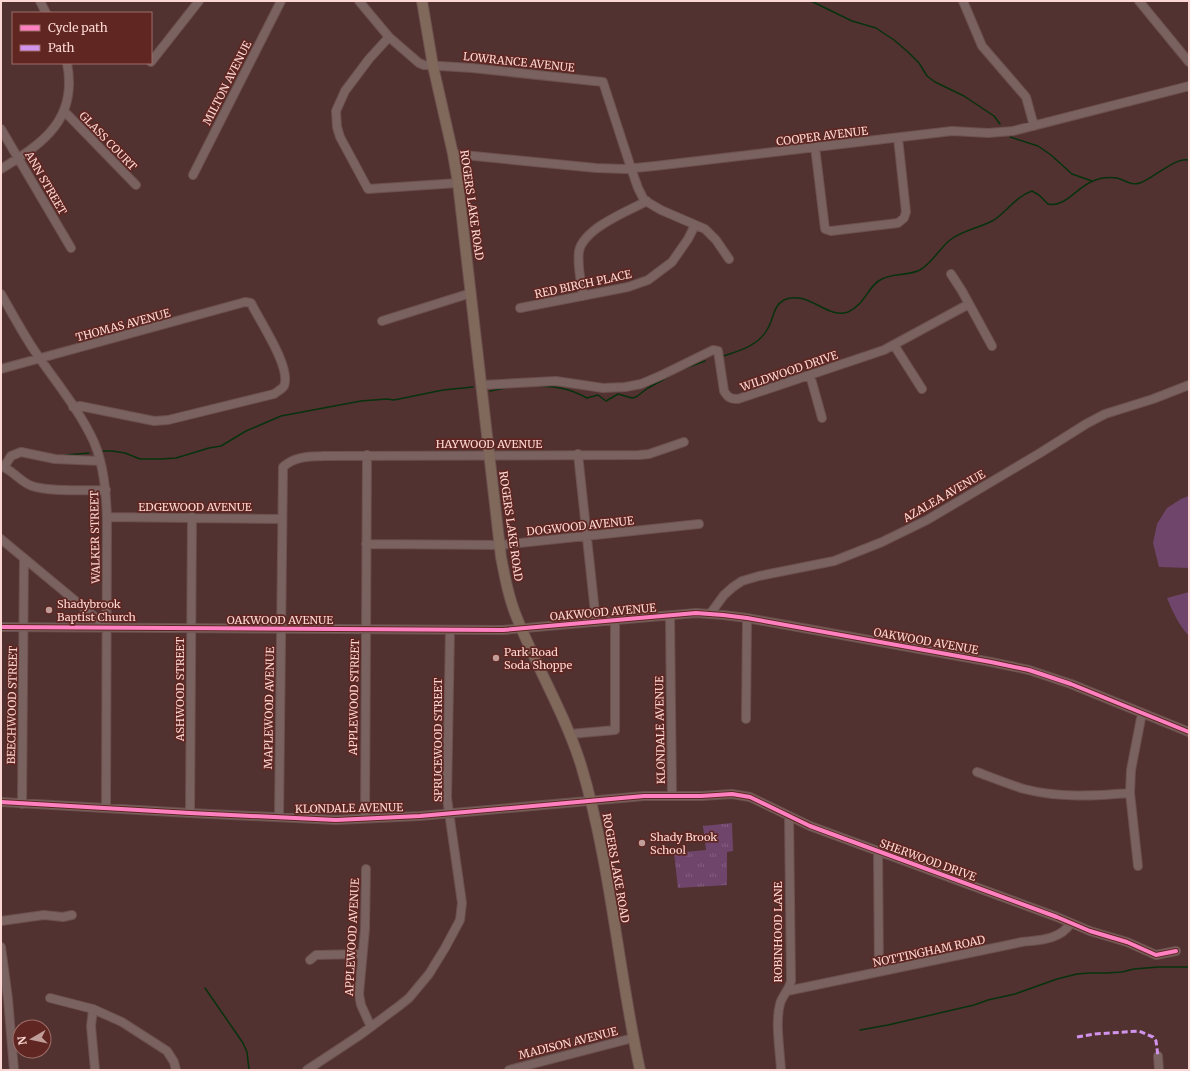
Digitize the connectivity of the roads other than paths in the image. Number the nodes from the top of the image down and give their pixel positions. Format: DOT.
graph roads {
  1 [pos="40,1"];
  2 [pos="199,1"];
  3 [pos="281,1"];
  4 [pos="359,1"];
  5 [pos="422,1"];
  6 [pos="963,1"];
  7 [pos="1139,1"];
  8 [pos="46,12"];
  9 [pos="389,37"];
  10 [pos="152,60"];
  11 [pos="1189,62"];
  12 [pos="67,64"];
  13 [pos="433,66"];
  14 [pos="1189,86"];
  15 [pos="64,112"];
  16 [pos="1034,126"];
  17 [pos="1,129"];
  18 [pos="898,138"];
  19 [pos="815,147"];
  20 [pos="453,154"];
  21 [pos="19,159"];
  22 [pos="631,168"];
  23 [pos="1,169"];
  24 [pos="193,175"];
  25 [pos="458,184"];
  26 [pos="136,185"];
  27 [pos="647,201"];
  28 [pos="695,225"];
  29 [pos="71,248"];
  30 [pos="729,260"];
  31 [pos="951,274"];
  32 [pos="471,293"];
  33 [pos="1,294"];
  34 [pos="583,296"];
  35 [pos="970,304"];
  36 [pos="520,308"];
  37 [pos="382,321"];
  38 [pos="894,345"];
  39 [pos="992,346"];
  40 [pos="41,359"];
  41 [pos="1,369"];
  42 [pos="810,375"];
  43 [pos="482,385"];
  44 [pos="1189,385"];
  45 [pos="922,389"];
  46 [pos="73,407"];
  47 [pos="822,418"];
  48 [pos="684,442"];
  49 [pos="578,454"];
  50 [pos="367,455"];
  51 [pos="490,455"];
  52 [pos="293,460"];
  53 [pos="100,461"];
  54 [pos="2,466"];
  55 [pos="106,490"];
  56 [pos="106,517"];
  57 [pos="192,517"];
  58 [pos="282,519"];
  59 [pos="699,524"];
  60 [pos="587,536"];
  61 [pos="1,539"];
  62 [pos="366,544"];
  63 [pos="500,545"];
  64 [pos="24,558"];
  65 [pos="710,614"];
  66 [pos="670,616"];
  67 [pos="747,618"];
  68 [pos="615,620"];
  69 [pos="596,622"];
  70 [pos="1,627"];
  71 [pos="24,627"];
  72 [pos="107,627"];
  73 [pos="191,628"];
  74 [pos="522,628"];
  75 [pos="281,629"];
  76 [pos="366,629"];
  77 [pos="450,630"];
  78 [pos="1142,713"];
  79 [pos="746,719"];
  80 [pos="1189,732"];
  81 [pos="570,734"];
  82 [pos="977,772"];
  83 [pos="1130,794"];
  84 [pos="672,796"];
  85 [pos="591,801"];
  86 [pos="1,802"];
  87 [pos="22,804"];
  88 [pos="106,808"];
  89 [pos="190,813"];
  90 [pos="449,814"];
  91 [pos="789,816"];
  92 [pos="279,817"];
  93 [pos="364,819"];
  94 [pos="878,850"];
  95 [pos="1138,866"];
  96 [pos="366,869"];
  97 [pos="72,916"];
  98 [pos="1,921"];
  99 [pos="1071,923"];
  100 [pos="1,947"];
  101 [pos="1176,951"];
  102 [pos="362,954"];
  103 [pos="310,960"];
  104 [pos="879,972"];
  105 [pos="787,991"];
  106 [pos="50,998"];
  107 [pos="93,1009"];
  108 [pos="371,1027"];
  109 [pos="633,1038"];
  110 [pos="1158,1056"];
  111 [pos="14,1070"];
  112 [pos="95,1070"];
  113 [pos="176,1070"];
  114 [pos="307,1070"];
  115 [pos="509,1070"];
  116 [pos="640,1070"];
  117 [pos="781,1070"];
  118 [pos="1159,1070"];
  1 -- 8 [label="street"];
  2 -- 10 [label="street"];
  3 -- 24 [label="street, MILTON AVENUE"];
  4 -- 9 [label="street"];
  5 -- 13 [label="main road, ROGERS LAKE ROAD"];
  6 -- 16 [label="street"];
  7 -- 11 [label="street"];
  9 -- 13 [label="street"];
  9 -- 25 [label="street"];
  12 -- 15 [label="street"];
  13 -- 20 [label="main road, ROGERS LAKE ROAD"];
  13 -- 22 [label="street, LOWRANCE AVENUE"];
  14 -- 16 [label="street, COOPER AVENUE"];
  15 -- 21 [label="street"];
  15 -- 26 [label="street, GLASS COURT"];
  16 -- 18 [label="street, COOPER AVENUE"];
  17 -- 21 [label="street, ANN STREET"];
  18 -- 19 [label="street, COOPER AVENUE"];
  18 -- 19 [label="street"];
  19 -- 22 [label="street, COOPER AVENUE"];
  20 -- 22 [label="street, COOPER AVENUE"];
  20 -- 25 [label="main road, ROGERS LAKE ROAD"];
  21 -- 23 [label="street"];
  21 -- 29 [label="street, ANN STREET"];
  22 -- 27 [label="street"];
  25 -- 32 [label="main road, ROGERS LAKE ROAD"];
  27 -- 28 [label="street"];
  27 -- 34 [label="street"];
  28 -- 30 [label="street"];
  28 -- 34 [label="street, RED BIRCH PLACE"];
  31 -- 35 [label="street"];
  32 -- 37 [label="street"];
  32 -- 43 [label="main road, ROGERS LAKE ROAD"];
  33 -- 40 [label="street, WALKER STREET"];
  34 -- 36 [label="street, RED BIRCH PLACE"];
  35 -- 38 [label="street, WILDWOOD DRIVE"];
  35 -- 39 [label="street"];
  38 -- 42 [label="street, WILDWOOD DRIVE"];
  38 -- 45 [label="street"];
  40 -- 41 [label="street, THOMAS AVENUE"];
  40 -- 46 [label="street, WALKER STREET"];
  40 -- 46 [label="street, THOMAS AVENUE"];
  42 -- 43 [label="street, WILDWOOD DRIVE"];
  42 -- 47 [label="street"];
  43 -- 51 [label="main road, ROGERS LAKE ROAD"];
  44 -- 65 [label="street, AZALEA AVENUE"];
  46 -- 53 [label="street, WALKER STREET"];
  48 -- 49 [label="street, HAYWOOD AVENUE"];
  49 -- 51 [label="street, HAYWOOD AVENUE"];
  49 -- 60 [label="street"];
  50 -- 51 [label="street, HAYWOOD AVENUE"];
  50 -- 52 [label="street, HAYWOOD AVENUE"];
  50 -- 62 [label="street, APPLEWOOD STREET"];
  51 -- 63 [label="main road, ROGERS LAKE ROAD"];
  52 -- 58 [label="street, MAPLEWOOD AVENUE"];
  53 -- 54 [label="street"];
  53 -- 55 [label="street, WALKER STREET"];
  54 -- 55 [label="street"];
  55 -- 56 [label="street, WALKER STREET"];
  56 -- 57 [label="street, EDGEWOOD AVENUE"];
  56 -- 72 [label="street, WALKER STREET"];
  57 -- 58 [label="street, EDGEWOOD AVENUE"];
  57 -- 73 [label="street, ASHWOOD STREET"];
  58 -- 75 [label="street, MAPLEWOOD AVENUE"];
  59 -- 60 [label="street, DOGWOOD AVENUE"];
  60 -- 63 [label="street, DOGWOOD AVENUE"];
  60 -- 69 [label="street"];
  61 -- 64 [label="street"];
  62 -- 63 [label="street, DOGWOOD AVENUE"];
  62 -- 76 [label="street, APPLEWOOD STREET"];
  63 -- 74 [label="main road, ROGERS LAKE ROAD"];
  64 -- 71 [label="street, BEECHWOOD STREET"];
  64 -- 72 [label="street"];
  65 -- 66 [label="street, OAKWOOD AVENUE"];
  65 -- 67 [label="street, OAKWOOD AVENUE"];
  66 -- 68 [label="street, OAKWOOD AVENUE"];
  66 -- 84 [label="street, KLONDALE AVENUE"];
  67 -- 78 [label="street, OAKWOOD AVENUE"];
  67 -- 79 [label="street"];
  68 -- 69 [label="street, OAKWOOD AVENUE"];
  68 -- 81 [label="street"];
  69 -- 74 [label="street, OAKWOOD AVENUE"];
  70 -- 71 [label="street, OAKWOOD AVENUE"];
  71 -- 72 [label="street, OAKWOOD AVENUE"];
  71 -- 87 [label="street, BEECHWOOD STREET"];
  72 -- 73 [label="street, OAKWOOD AVENUE"];
  72 -- 88 [label="street, WALKER STREET"];
  73 -- 75 [label="street, OAKWOOD AVENUE"];
  73 -- 89 [label="street, ASHWOOD STREET"];
  74 -- 77 [label="street, OAKWOOD AVENUE"];
  74 -- 81 [label="main road, ROGERS LAKE ROAD"];
  75 -- 76 [label="street, OAKWOOD AVENUE"];
  75 -- 92 [label="street, MAPLEWOOD AVENUE"];
  76 -- 77 [label="street, OAKWOOD AVENUE"];
  76 -- 93 [label="street, APPLEWOOD STREET"];
  77 -- 90 [label="street, SPRUCEWOOD STREET"];
  78 -- 80 [label="street, OAKWOOD AVENUE"];
  78 -- 83 [label="street"];
  81 -- 85 [label="main road, ROGERS LAKE ROAD"];
  82 -- 83 [label="street"];
  83 -- 95 [label="street"];
  84 -- 85 [label="street, KLONDALE AVENUE"];
  84 -- 91 [label="street, SHERWOOD DRIVE"];
  85 -- 90 [label="street, KLONDALE AVENUE"];
  85 -- 109 [label="main road, ROGERS LAKE ROAD"];
  86 -- 87 [label="street, KLONDALE AVENUE"];
  87 -- 88 [label="street, KLONDALE AVENUE"];
  88 -- 89 [label="street, KLONDALE AVENUE"];
  89 -- 92 [label="street, KLONDALE AVENUE"];
  90 -- 93 [label="street, KLONDALE AVENUE"];
  90 -- 108 [label="street, SPRUCEWOOD STREET"];
  91 -- 94 [label="street, SHERWOOD DRIVE"];
  91 -- 105 [label="street, ROBINHOOD LANE"];
  92 -- 93 [label="street, KLONDALE AVENUE"];
  94 -- 99 [label="street, SHERWOOD DRIVE"];
  94 -- 104 [label="street"];
  96 -- 102 [label="street, APPLEWOOD AVENUE"];
  97 -- 98 [label="street"];
  99 -- 101 [label="street, SHERWOOD DRIVE"];
  99 -- 104 [label="street, NOTTINGHAM ROAD"];
  100 -- 111 [label="street"];
  102 -- 103 [label="street"];
  102 -- 108 [label="street, APPLEWOOD AVENUE"];
  104 -- 105 [label="street, NOTTINGHAM ROAD"];
  105 -- 117 [label="street, ROBINHOOD LANE"];
  106 -- 107 [label="street"];
  107 -- 112 [label="street"];
  107 -- 113 [label="street"];
  108 -- 114 [label="street, SPRUCEWOOD STREET"];
  109 -- 115 [label="street, MADISON AVENUE"];
  109 -- 116 [label="main road, ROGERS LAKE ROAD"];
  110 -- 118 [label="street"];
}
